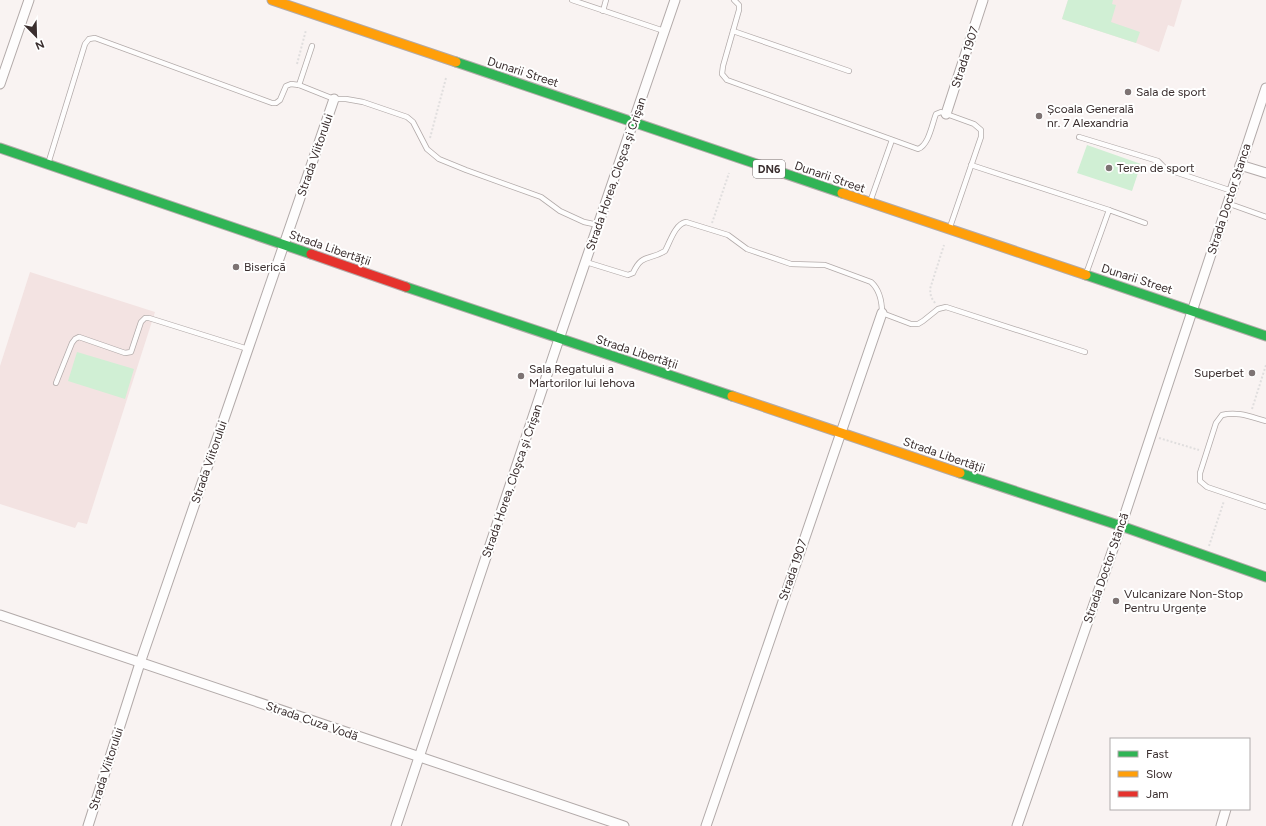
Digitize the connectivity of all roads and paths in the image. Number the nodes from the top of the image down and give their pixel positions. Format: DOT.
graph roads {
  1 [pos="29,0"];
  2 [pos="272,0"];
  3 [pos="572,0"];
  4 [pos="606,0"];
  5 [pos="675,0"];
  6 [pos="734,0"];
  7 [pos="983,0"];
  8 [pos="603,11"];
  9 [pos="306,30"];
  10 [pos="664,31"];
  11 [pos="733,31"];
  12 [pos="312,46"];
  13 [pos="297,64"];
  14 [pos="849,71"];
  15 [pos="446,78"];
  16 [pos="0,84"];
  17 [pos="299,85"];
  18 [pos="1266,88"];
  19 [pos="334,99"];
  20 [pos="946,114"];
  21 [pos="634,122"];
  22 [pos="1079,137"];
  23 [pos="892,140"];
  24 [pos="0,148"];
  25 [pos="427,149"];
  26 [pos="48,164"];
  27 [pos="971,165"];
  28 [pos="1240,165"];
  29 [pos="729,173"];
  30 [pos="1266,173"];
  31 [pos="1232,191"];
  32 [pos="870,203"];
  33 [pos="1228,204"];
  34 [pos="1109,210"];
  35 [pos="1266,217"];
  36 [pos="1145,223"];
  37 [pos="598,225"];
  38 [pos="710,229"];
  39 [pos="950,229"];
  40 [pos="944,245"];
  41 [pos="284,246"];
  42 [pos="586,262"];
  43 [pos="1086,275"];
  44 [pos="938,309"];
  45 [pos="1192,310"];
  46 [pos="882,314"];
  47 [pos="1266,336"];
  48 [pos="559,339"];
  49 [pos="248,349"];
  50 [pos="1085,352"];
  51 [pos="1266,365"];
  52 [pos="56,383"];
  53 [pos="1250,416"];
  54 [pos="1266,421"];
  55 [pos="841,432"];
  56 [pos="1150,436"];
  57 [pos="1206,452"];
  58 [pos="1226,494"];
  59 [pos="1266,507"];
  60 [pos="1121,526"];
  61 [pos="1207,555"];
  62 [pos="1266,577"];
  63 [pos="0,615"];
  64 [pos="140,663"];
  65 [pos="419,757"];
  66 [pos="1226,810"];
  67 [pos="88,826"];
  68 [pos="396,826"];
  69 [pos="624,826"];
  70 [pos="706,826"];
  71 [pos="1017,826"];
  72 [pos="1221,826"];
  1 -- 16 [label="street"];
  2 -- 21 [label="street, Dunarii Street / DN6"];
  3 -- 8 [label="lane"];
  4 -- 8 [label="lane"];
  5 -- 10 [label="street, Strada Horea, Cloşca şi Crişan"];
  6 -- 11 [label="lane"];
  7 -- 20 [label="street, Strada 1907"];
  8 -- 10 [label="lane"];
  9 -- 13 [label="path"];
  10 -- 21 [label="street, Strada Horea, Cloşca şi Crişan"];
  11 -- 14 [label="lane"];
  11 -- 23 [label="lane"];
  12 -- 17 [label="lane"];
  15 -- 25 [label="path"];
  17 -- 19 [label="lane"];
  17 -- 26 [label="lane"];
  18 -- 28 [label="street, Strada Doctor Stanca"];
  19 -- 25 [label="lane"];
  19 -- 41 [label="street, Strada Viitorului"];
  20 -- 23 [label="lane"];
  20 -- 27 [label="lane"];
  21 -- 32 [label="street, Dunarii Street / DN6"];
  21 -- 37 [label="street, Strada Horea, Cloşca şi Crişan"];
  22 -- 31 [label="lane"];
  23 -- 32 [label="lane"];
  24 -- 26 [label="street, Strada Libertății"];
  25 -- 37 [label="lane"];
  26 -- 41 [label="street, Strada Libertății"];
  27 -- 34 [label="lane"];
  27 -- 39 [label="lane"];
  28 -- 30 [label="street"];
  28 -- 31 [label="street, Strada Doctor Stanca"];
  29 -- 38 [label="path"];
  31 -- 33 [label="street, Strada Doctor Stanca"];
  32 -- 39 [label="street, Dunarii Street / DN6"];
  33 -- 35 [label="lane"];
  33 -- 45 [label="street, Strada Doctor Stanca"];
  34 -- 36 [label="lane"];
  34 -- 43 [label="lane"];
  37 -- 42 [label="street, Strada Horea, Cloşca şi Crişan"];
  38 -- 42 [label="lane"];
  38 -- 46 [label="lane"];
  39 -- 43 [label="street, Dunarii Street / DN6"];
  40 -- 44 [label="path"];
  41 -- 48 [label="street, Strada Libertății"];
  41 -- 49 [label="street, Strada Viitorului"];
  42 -- 48 [label="street, Strada Horea, Cloşca şi Crişan"];
  43 -- 45 [label="street, Dunarii Street / DN6"];
  44 -- 46 [label="lane"];
  44 -- 50 [label="lane"];
  45 -- 47 [label="street, Dunarii Street / DN6"];
  45 -- 56 [label="street, Strada Doctor Stâncă"];
  46 -- 55 [label="street, Strada 1907"];
  48 -- 55 [label="street, Strada Libertății"];
  48 -- 65 [label="street, Strada Horea, Cloşca şi Crişan"];
  49 -- 52 [label="lane"];
  49 -- 64 [label="street, Strada Viitorului"];
  51 -- 53 [label="path"];
  53 -- 54 [label="lane"];
  53 -- 57 [label="lane"];
  55 -- 60 [label="street, Strada Libertății"];
  55 -- 70 [label="street, Strada 1907"];
  56 -- 57 [label="path"];
  56 -- 60 [label="street, Strada Doctor Stâncă"];
  57 -- 58 [label="lane"];
  58 -- 59 [label="lane"];
  58 -- 61 [label="path"];
  60 -- 61 [label="street, Strada Libertății"];
  60 -- 71 [label="street, Strada Doctor Stâncă"];
  61 -- 62 [label="street, Strada Libertății"];
  63 -- 64 [label="street, Strada Cuza Vodă"];
  64 -- 65 [label="street, Strada Cuza Vodă"];
  64 -- 67 [label="street, Strada Viitorului"];
  65 -- 68 [label="street, Strada Horea, Cloşca şi Crişan"];
  65 -- 69 [label="street, Strada Cuza Vodă"];
  66 -- 72 [label="street"];
}
